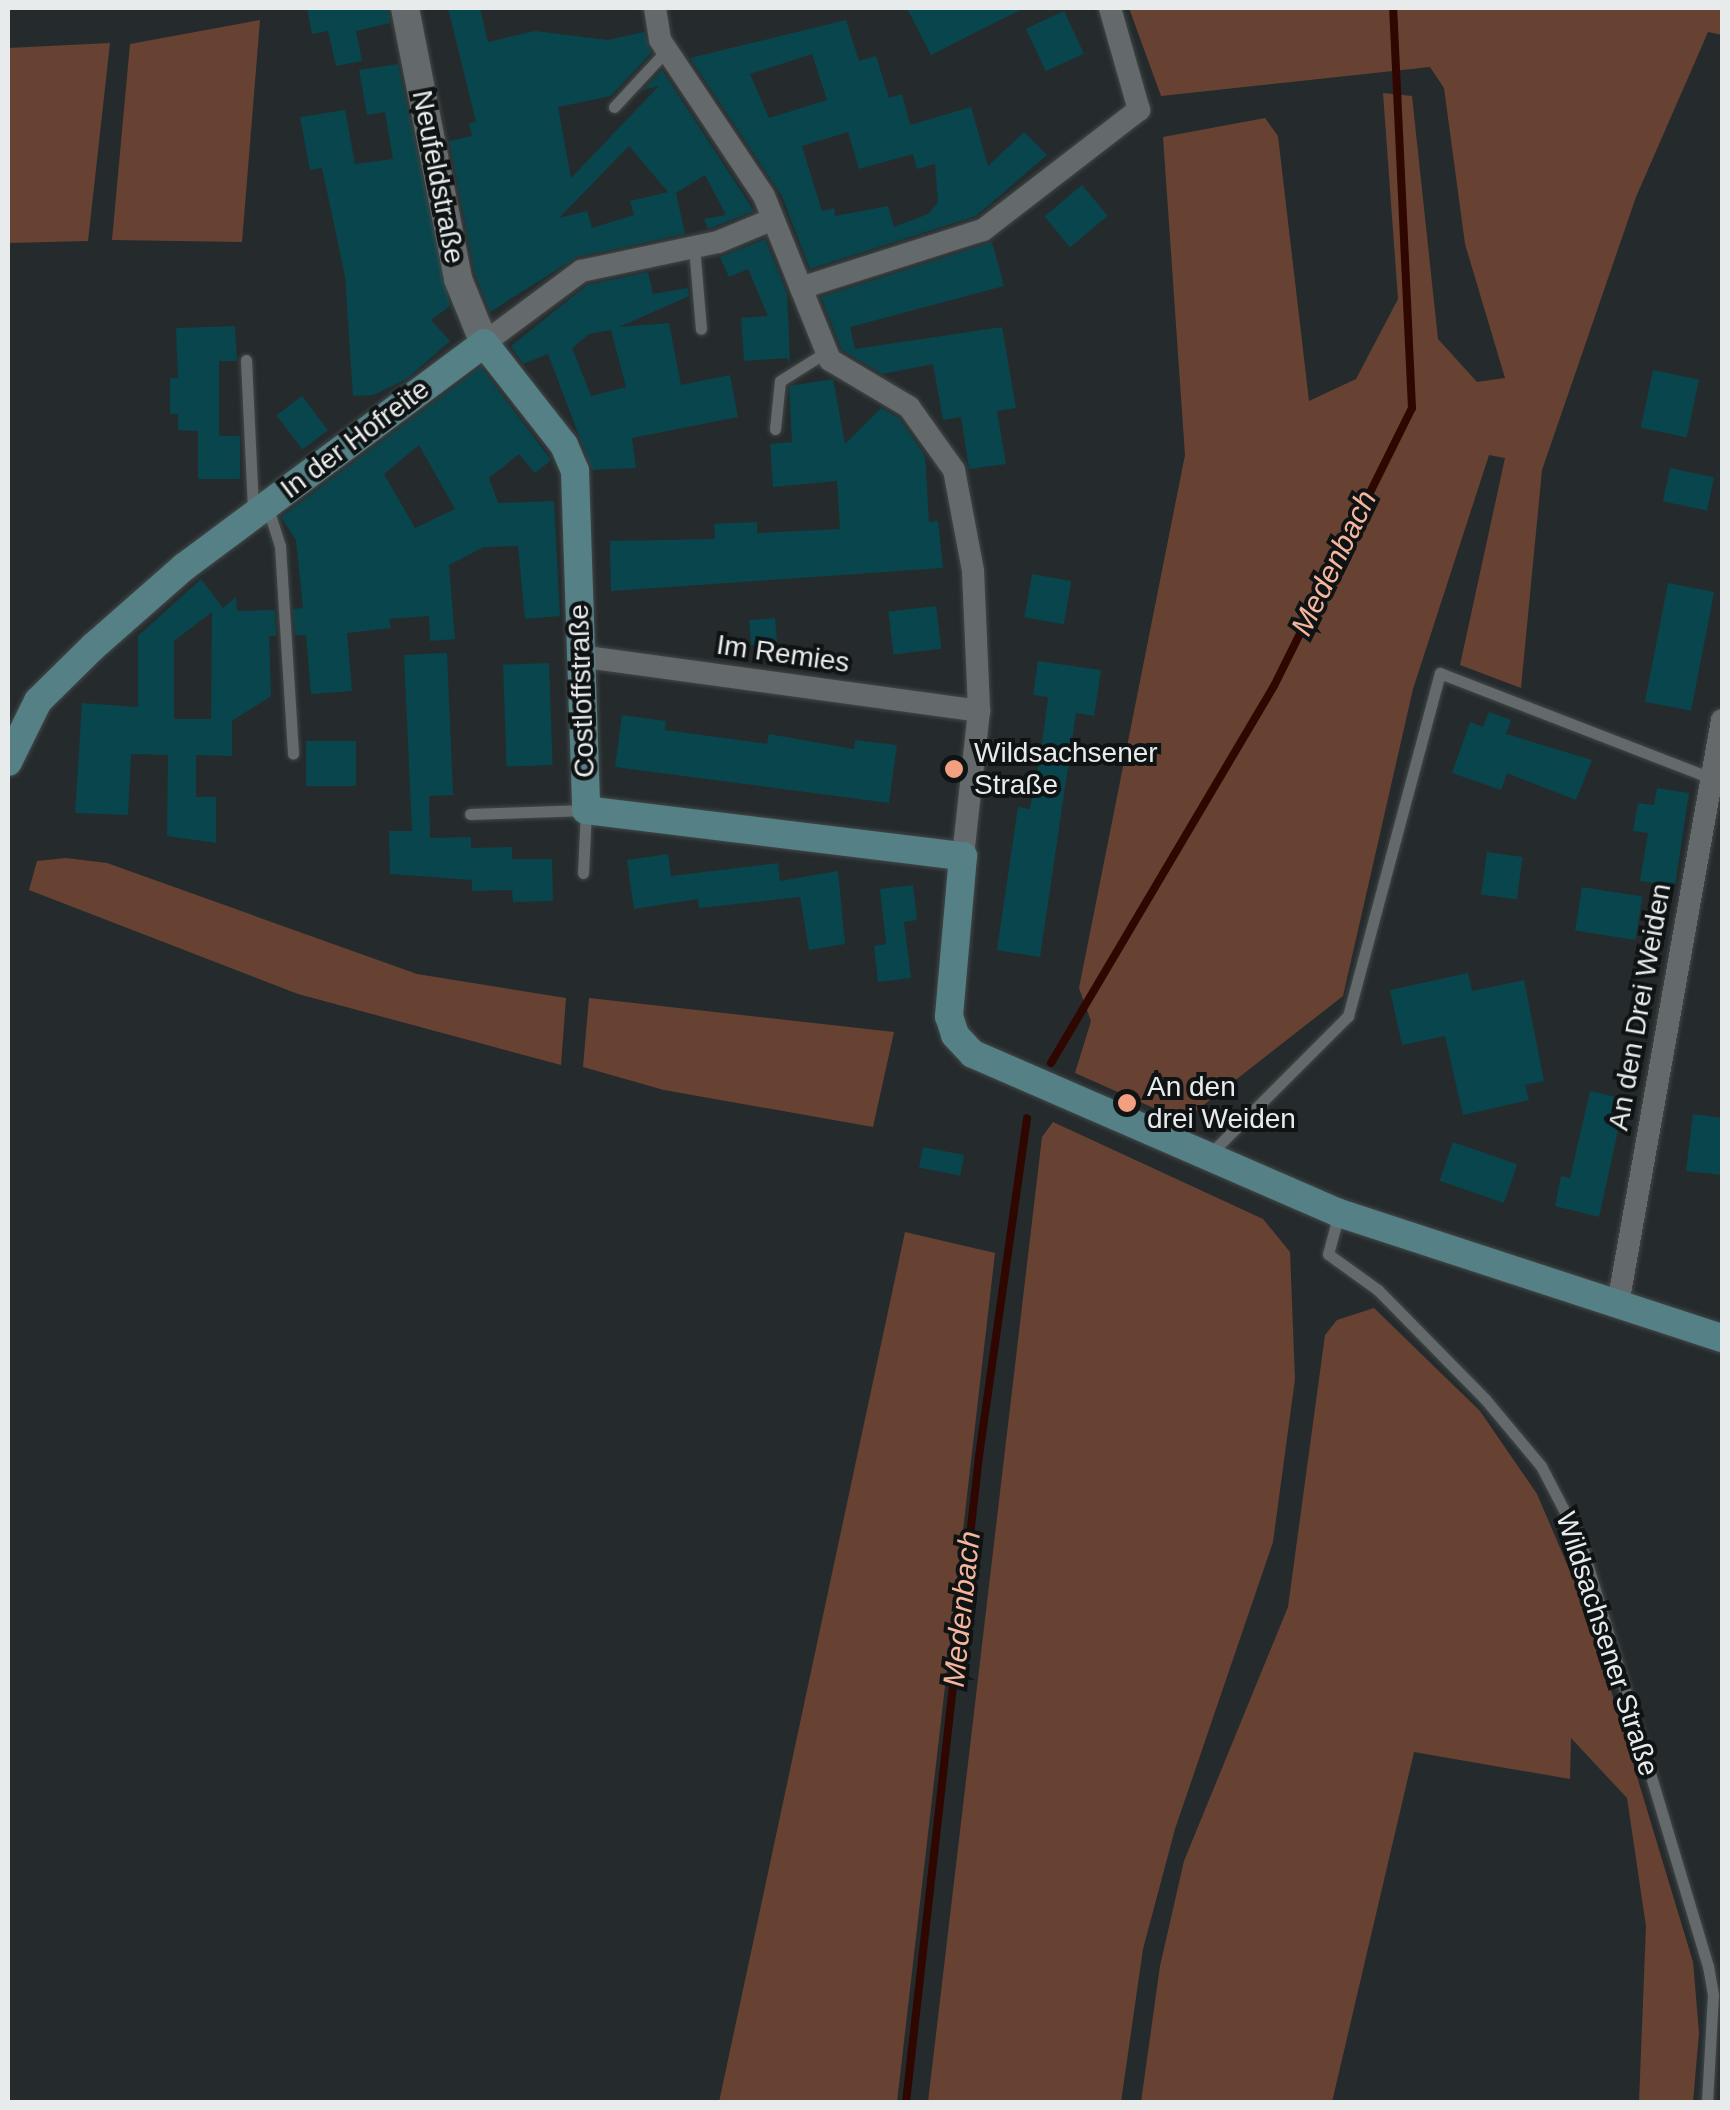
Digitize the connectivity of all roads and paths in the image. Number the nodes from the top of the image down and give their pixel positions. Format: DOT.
graph roads {
  1 [pos="405,8"];
  2 [pos="656,8"];
  3 [pos="1110,8"];
  4 [pos="667,50"];
  5 [pos="614,107"];
  6 [pos="770,220"];
  7 [pos="694,246"];
  8 [pos="801,288"];
  9 [pos="701,329"];
  10 [pos="484,343"];
  11 [pos="826,352"];
  12 [pos="246,360"];
  13 [pos="775,429"];
  14 [pos="260,510"];
  15 [pos="579,656"];
  16 [pos="979,711"];
  17 [pos="1722,720"];
  18 [pos="294,754"];
  19 [pos="8,762"];
  20 [pos="1715,773"];
  21 [pos="586,810"];
  22 [pos="470,814"];
  23 [pos="963,856"];
  24 [pos="582,873"];
  25 [pos="1206,1158"];
  26 [pos="1339,1214"];
  27 [pos="1618,1304"];
  28 [pos="1722,1338"];
  29 [pos="1707,2102"];
  1 -- 10 [label="street, Neufeldstraße"];
  2 -- 4 [label="street"];
  3 -- 8 [label="street"];
  4 -- 5 [label="lane"];
  4 -- 6 [label="street"];
  6 -- 7 [label="street, In der Hofreite"];
  6 -- 8 [label="street"];
  7 -- 9 [label="lane"];
  7 -- 10 [label="street, In der Hofreite"];
  8 -- 11 [label="street"];
  10 -- 14 [label="main road, In der Hofreite"];
  10 -- 15 [label="main road, Costloffstraße"];
  11 -- 13 [label="lane"];
  11 -- 16 [label="street"];
  12 -- 14 [label="lane"];
  14 -- 18 [label="lane"];
  14 -- 19 [label="main road, In der Hofreite"];
  15 -- 16 [label="street, Im Remies"];
  15 -- 21 [label="main road, Costloffstraße"];
  16 -- 23 [label="street"];
  17 -- 20 [label="street, An den Drei Weiden"];
  20 -- 25 [label="lane"];
  20 -- 27 [label="street, An den Drei Weiden"];
  21 -- 22 [label="lane"];
  21 -- 23 [label="main road, Costloffstraße"];
  21 -- 24 [label="lane"];
  23 -- 25 [label="main road"];
  25 -- 26 [label="main road"];
  26 -- 27 [label="main road"];
  26 -- 29 [label="lane, Wildsachsener Straße"];
  27 -- 28 [label="main road"];
}
